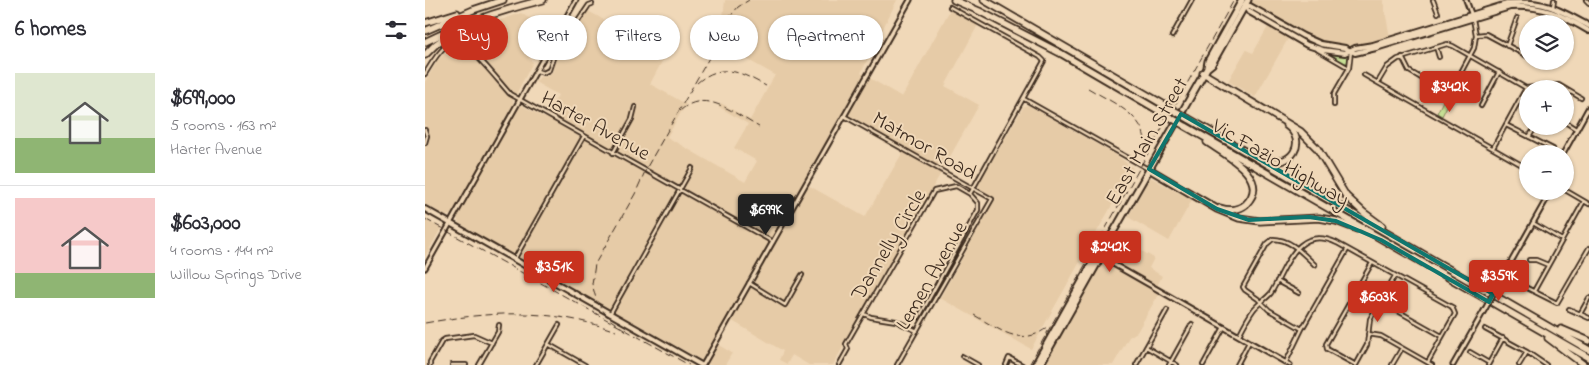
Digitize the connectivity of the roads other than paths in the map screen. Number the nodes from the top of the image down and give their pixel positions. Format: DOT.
graph roads {
  1 [pos="497,0"];
  2 [pos="503,0"];
  3 [pos="543,0"];
  4 [pos="576,0"];
  5 [pos="910,0"];
  6 [pos="954,0"];
  7 [pos="984,0"];
  8 [pos="1192,0"];
  9 [pos="1234,0"];
  10 [pos="1248,0"];
  11 [pos="1433,0"];
  12 [pos="1466,0"];
  13 [pos="1554,0"];
  14 [pos="1586,0"];
  15 [pos="1242,3"];
  16 [pos="592,4"];
  17 [pos="1589,4"];
  18 [pos="1553,6"];
  19 [pos="950,7"];
  20 [pos="1438,13"];
  21 [pos="492,14"];
  22 [pos="1555,14"];
  23 [pos="1472,16"];
  24 [pos="1517,18"];
  25 [pos="425,23"];
  26 [pos="1589,26"];
  27 [pos="1277,28"];
  28 [pos="1292,30"];
  29 [pos="425,31"];
  30 [pos="1589,31"];
  31 [pos="1285,32"];
  32 [pos="1299,34"];
  33 [pos="1476,34"];
  34 [pos="1404,35"];
  35 [pos="1172,36"];
  36 [pos="1220,39"];
  37 [pos="425,42"];
  38 [pos="1383,46"];
  39 [pos="1507,46"];
  40 [pos="1313,47"];
  41 [pos="1436,47"];
  42 [pos="1351,51"];
  43 [pos="1519,52"];
  44 [pos="1217,54"];
  45 [pos="425,55"];
  46 [pos="1471,56"];
  47 [pos="1402,57"];
  48 [pos="1439,57"];
  49 [pos="1207,68"];
  50 [pos="1349,68"];
  51 [pos="537,71"];
  52 [pos="1499,72"];
  53 [pos="425,74"];
  54 [pos="1202,75"];
  55 [pos="1363,75"];
  56 [pos="1378,82"];
  57 [pos="1519,84"];
  58 [pos="1574,94"];
  59 [pos="1581,98"];
  60 [pos="1024,99"];
  61 [pos="519,100"];
  62 [pos="1519,101"];
  63 [pos="1334,105"];
  64 [pos="1481,106"];
  65 [pos="635,107"];
  66 [pos="1589,107"];
  67 [pos="844,116"];
  68 [pos="1506,125"];
  69 [pos="1185,126"];
  70 [pos="1576,129"];
  71 [pos="425,130"];
  72 [pos="584,136"];
  73 [pos="1529,137"];
  74 [pos="425,143"];
  75 [pos="1545,145"];
  76 [pos="1568,145"];
  77 [pos="1493,148"];
  78 [pos="1242,150"];
  79 [pos="613,153"];
  80 [pos="1519,163"];
  81 [pos="692,168"];
  82 [pos="1149,169"];
  83 [pos="973,189"];
  84 [pos="680,190"];
  85 [pos="970,194"];
  86 [pos="1574,195"];
  87 [pos="991,200"];
  88 [pos="1546,200"];
  89 [pos="1584,201"];
  90 [pos="1589,204"];
  91 [pos="425,209"];
  92 [pos="450,223"];
  93 [pos="1533,223"];
  94 [pos="1381,240"];
  95 [pos="1562,240"];
  96 [pos="773,242"];
  97 [pos="1406,243"];
  98 [pos="1296,248"];
  99 [pos="1589,248"];
  100 [pos="1348,249"];
  101 [pos="955,253"];
  102 [pos="960,256"];
  103 [pos="1099,256"];
  104 [pos="514,260"];
  105 [pos="1529,260"];
  106 [pos="1372,262"];
  107 [pos="1315,265"];
  108 [pos="1548,265"];
  109 [pos="425,268"];
  110 [pos="801,275"];
  111 [pos="1395,276"];
  112 [pos="1277,282"];
  113 [pos="749,283"];
  114 [pos="1519,284"];
  115 [pos="1534,291"];
  116 [pos="1299,293"];
  117 [pos="1589,298"];
  118 [pos="1261,302"];
  119 [pos="1380,302"];
  120 [pos="1569,309"];
  121 [pos="923,310"];
  122 [pos="1167,310"];
  123 [pos="927,312"];
  124 [pos="610,314"];
  125 [pos="864,314"];
  126 [pos="1580,314"];
  127 [pos="919,317"];
  128 [pos="1534,317"];
  129 [pos="1589,318"];
  130 [pos="1192,324"];
  131 [pos="1528,324"];
  132 [pos="499,325"];
  133 [pos="559,325"];
  134 [pos="1224,327"];
  135 [pos="1485,328"];
  136 [pos="1302,329"];
  137 [pos="917,331"];
  138 [pos="1369,334"];
  139 [pos="1238,336"];
  140 [pos="1442,337"];
  141 [pos="1503,338"];
  142 [pos="1249,342"];
  143 [pos="1589,342"];
  144 [pos="492,343"];
  145 [pos="548,344"];
  146 [pos="1146,347"];
  147 [pos="1402,348"];
  148 [pos="1589,350"];
  149 [pos="1470,352"];
  150 [pos="1527,352"];
  151 [pos="962,356"];
  152 [pos="1589,358"];
  153 [pos="1171,361"];
  154 [pos="1286,362"];
  155 [pos="1428,362"];
  156 [pos="1488,364"];
  157 [pos="430,365"];
  158 [pos="452,365"];
  159 [pos="466,365"];
  160 [pos="479,365"];
  161 [pos="536,365"];
  162 [pos="585,365"];
  163 [pos="702,365"];
  164 [pos="839,365"];
  165 [pos="897,365"];
  166 [pos="978,365"];
  167 [pos="1006,365"];
  168 [pos="1021,365"];
  169 [pos="1035,365"];
  170 [pos="1039,365"];
  171 [pos="1136,365"];
  172 [pos="1169,365"];
  173 [pos="1177,365"];
  174 [pos="1203,365"];
  175 [pos="1237,365"];
  176 [pos="1290,365"];
  177 [pos="1356,365"];
  178 [pos="1392,365"];
  179 [pos="1432,365"];
  180 [pos="1453,365"];
  181 [pos="1519,365"];
  182 [pos="1546,365"];
  183 [pos="1584,365"];
  1 -- 25 [label="highway"];
  2 -- 29 [label="highway"];
  3 -- 21 [label="highway"];
  4 -- 51 [label="street"];
  5 -- 67 [label="street"];
  6 -- 69 [label="highway, Vic Fazio Highway, bridge"];
  7 -- 78 [label="highway, Vic Fazio Highway, bridge"];
  8 -- 35 [label="street"];
  9 -- 15 [label="street"];
  10 -- 15 [label="main road, East Main Street"];
  11 -- 20 [label="street"];
  12 -- 23 [label="street"];
  13 -- 18 [label="street"];
  14 -- 17 [label="street"];
  15 -- 27 [label="main road"];
  15 -- 28 [label="main road"];
  15 -- 36 [label="main road, East Main Street"];
  15 -- 44 [label="main road, East Main Street"];
  16 -- 51 [label="street"];
  18 -- 23 [label="main road"];
  18 -- 26 [label="main road"];
  19 -- 60 [label="street"];
  21 -- 37 [label="highway"];
  21 -- 45 [label="highway"];
  22 -- 23 [label="main road"];
  22 -- 30 [label="main road"];
  23 -- 33 [label="street"];
  23 -- 34 [label="main road"];
  23 -- 38 [label="main road"];
  24 -- 39 [label="street"];
  27 -- 28 [label="main road"];
  27 -- 31 [label="main road"];
  28 -- 32 [label="main road"];
  31 -- 32 [label="main road"];
  31 -- 40 [label="main road"];
  32 -- 42 [label="main road"];
  33 -- 39 [label="street"];
  33 -- 46 [label="street"];
  34 -- 38 [label="main road"];
  34 -- 42 [label="main road"];
  36 -- 44 [label="main road"];
  36 -- 49 [label="main road, East Main Street"];
  38 -- 42 [label="main road"];
  39 -- 43 [label="street"];
  40 -- 42 [label="main road"];
  40 -- 50 [label="street"];
  41 -- 46 [label="street"];
  41 -- 47 [label="street"];
  41 -- 48 [label="street"];
  42 -- 50 [label="street"];
  44 -- 49 [label="main road, East Main Street"];
  46 -- 47 [label="street"];
  46 -- 52 [label="street"];
  47 -- 56 [label="street"];
  49 -- 54 [label="main road, East Main Street"];
  50 -- 63 [label="street"];
  51 -- 61 [label="street"];
  52 -- 57 [label="street"];
  52 -- 64 [label="street"];
  53 -- 61 [label="street, Harter Avenue"];
  54 -- 78 [label="highway"];
  54 -- 82 [label="main road, East Main Street"];
  54 -- 97 [label="highway"];
  55 -- 56 [label="street"];
  56 -- 77 [label="street"];
  58 -- 59 [label="street"];
  60 -- 82 [label="street"];
  60 -- 83 [label="street"];
  61 -- 72 [label="street, Harter Avenue"];
  61 -- 92 [label="street"];
  62 -- 68 [label="street"];
  65 -- 79 [label="street"];
  66 -- 70 [label="street"];
  67 -- 83 [label="street, Matmor Road"];
  67 -- 96 [label="street"];
  68 -- 73 [label="street"];
  68 -- 77 [label="street"];
  69 -- 82 [label="highway"];
  69 -- 94 [label="highway, Vic Fazio Highway"];
  70 -- 76 [label="street"];
  71 -- 74 [label="street"];
  72 -- 79 [label="street, Harter Avenue"];
  72 -- 104 [label="street"];
  73 -- 75 [label="street"];
  77 -- 80 [label="street"];
  78 -- 97 [label="highway, Vic Fazio Highway"];
  79 -- 84 [label="street, Harter Avenue"];
  81 -- 84 [label="street"];
  82 -- 94 [label="highway"];
  82 -- 103 [label="main road, East Main Street"];
  83 -- 85 [label="street"];
  83 -- 87 [label="street, Matmor Road"];
  84 -- 96 [label="street, Harter Avenue"];
  84 -- 124 [label="street"];
  85 -- 101 [label="street"];
  85 -- 125 [label="street, Dannelly Circle"];
  86 -- 89 [label="street"];
  87 -- 102 [label="street, Lemen Avenue"];
  88 -- 93 [label="street"];
  89 -- 90 [label="street"];
  89 -- 95 [label="street"];
  91 -- 92 [label="main road"];
  92 -- 104 [label="main road"];
  92 -- 109 [label="street"];
  93 -- 95 [label="street"];
  93 -- 180 [label="street, bridge"];
  94 -- 131 [label="highway, Vic Fazio Highway"];
  95 -- 108 [label="street"];
  96 -- 113 [label="street"];
  97 -- 128 [label="highway, Vic Fazio Highway"];
  98 -- 100 [label="street"];
  98 -- 107 [label="street"];
  98 -- 112 [label="street"];
  98 -- 118 [label="street"];
  99 -- 115 [label="street"];
  100 -- 106 [label="street"];
  100 -- 136 [label="street"];
  101 -- 102 [label="street"];
  101 -- 121 [label="street"];
  102 -- 123 [label="street, Lemen Avenue"];
  103 -- 134 [label="street"];
  103 -- 169 [label="main road, East Main Street"];
  103 -- 170 [label="main road, East Main Street"];
  104 -- 124 [label="main road"];
  105 -- 108 [label="street"];
  106 -- 111 [label="street"];
  106 -- 177 [label="street"];
  108 -- 115 [label="street"];
  110 -- 113 [label="street"];
  111 -- 119 [label="street"];
  111 -- 140 [label="street"];
  112 -- 116 [label="street"];
  112 -- 118 [label="street"];
  113 -- 163 [label="street"];
  114 -- 115 [label="street"];
  117 -- 126 [label="street"];
  118 -- 136 [label="street"];
  118 -- 139 [label="street"];
  119 -- 138 [label="street"];
  119 -- 140 [label="street"];
  120 -- 126 [label="street"];
  121 -- 123 [label="street"];
  121 -- 127 [label="street"];
  122 -- 146 [label="street"];
  123 -- 137 [label="street, Lemen Avenue"];
  124 -- 163 [label="main road"];
  125 -- 137 [label="street, Dannelly Circle"];
  125 -- 164 [label="street"];
  126 -- 129 [label="street"];
  128 -- 143 [label="highway"];
  128 -- 148 [label="highway, Vic Fazio Highway"];
  130 -- 153 [label="street"];
  131 -- 152 [label="highway, Vic Fazio Highway"];
  131 -- 183 [label="highway"];
  132 -- 144 [label="street"];
  133 -- 145 [label="street"];
  134 -- 139 [label="street"];
  134 -- 174 [label="street"];
  135 -- 141 [label="street"];
  136 -- 154 [label="street"];
  137 -- 165 [label="street, Lemen Avenue"];
  138 -- 147 [label="street"];
  138 -- 177 [label="street"];
  139 -- 142 [label="street"];
  140 -- 155 [label="street"];
  141 -- 150 [label="street"];
  141 -- 156 [label="street"];
  142 -- 154 [label="street"];
  142 -- 175 [label="street"];
  144 -- 157 [label="street"];
  144 -- 160 [label="street"];
  145 -- 161 [label="street"];
  145 -- 162 [label="street"];
  146 -- 153 [label="street"];
  146 -- 171 [label="street"];
  147 -- 155 [label="street"];
  147 -- 178 [label="street"];
  149 -- 156 [label="street"];
  150 -- 181 [label="street"];
  150 -- 182 [label="street"];
  151 -- 166 [label="street"];
  153 -- 172 [label="street"];
  153 -- 173 [label="street"];
  154 -- 176 [label="street"];
  155 -- 179 [label="street"];
  158 -- 159 [label="street"];
  167 -- 168 [label="street"];
}
